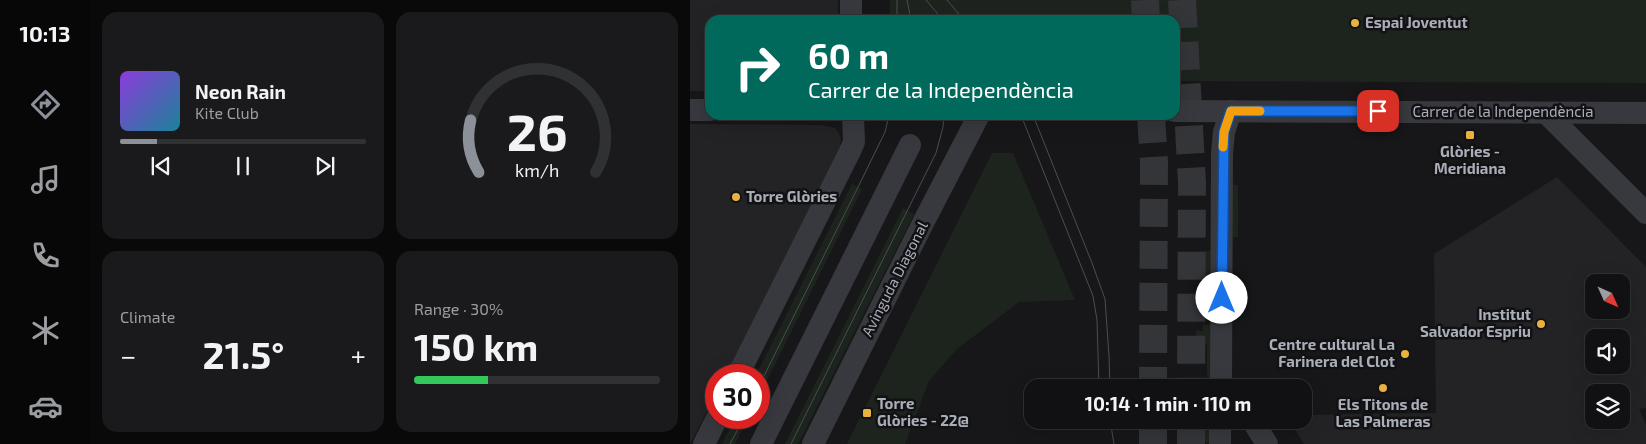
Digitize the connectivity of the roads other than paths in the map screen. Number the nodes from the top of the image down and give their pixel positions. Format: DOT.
graph roads {
  1 [pos="851,0"];
  2 [pos="851,15"];
  3 [pos="690,110"];
  4 [pos="705,110"];
  5 [pos="1180,111"];
  6 [pos="1231,111"];
  7 [pos="1546,112"];
  8 [pos="1646,113"];
  9 [pos="853,120"];
  10 [pos="976,120"];
  11 [pos="910,145"];
  12 [pos="1646,213"];
  13 [pos="744,364"];
  14 [pos="1225,379"];
  15 [pos="712,429"];
  16 [pos="1220,429"];
  17 [pos="1258,429"];
  18 [pos="704,444"];
  19 [pos="761,444"];
  20 [pos="813,444"];
  21 [pos="1220,444"];
  22 [pos="1267,444"];
  1 -- 2 [label="street"];
  3 -- 4 [label="street"];
  5 -- 6 [label="street, Carrer de la Independència"];
  6 -- 7 [label="street, Carrer de la Independència"];
  6 -- 14 [label="street"];
  7 -- 8 [label="street, Carrer de la Independència"];
  7 -- 12 [label="street"];
  9 -- 13 [label="street"];
  10 -- 20 [label="street, Avinguda Diagonal"];
  11 -- 19 [label="street"];
  15 -- 18 [label="street"];
  16 -- 21 [label="street"];
  17 -- 22 [label="street"];
}
